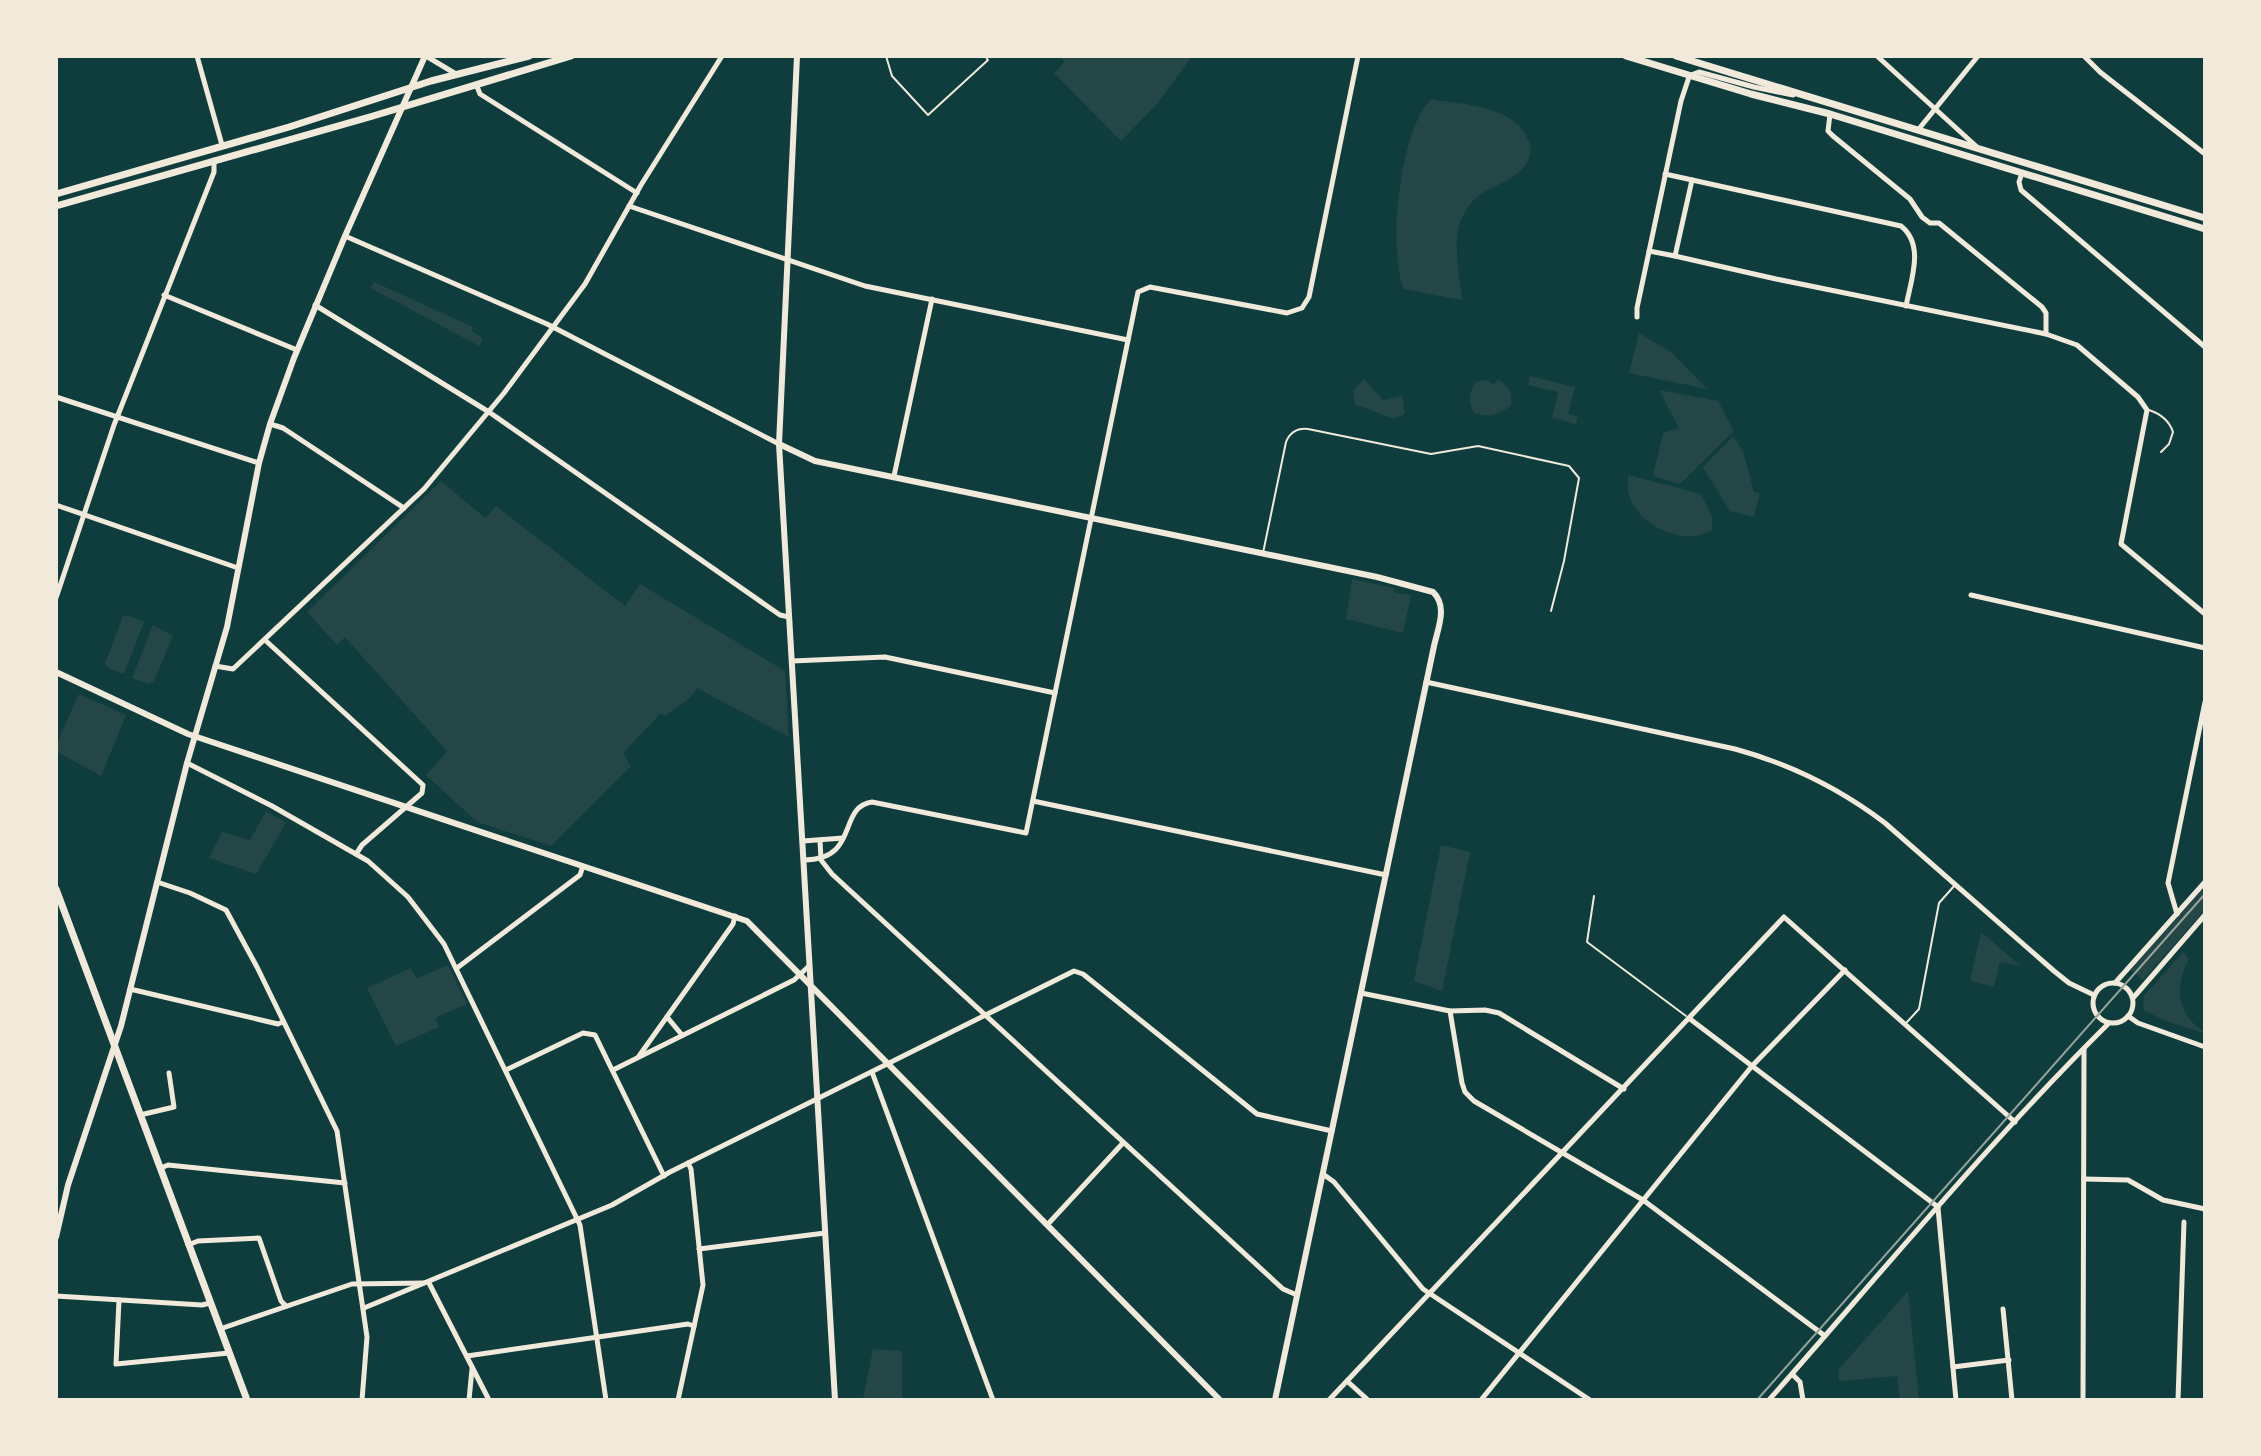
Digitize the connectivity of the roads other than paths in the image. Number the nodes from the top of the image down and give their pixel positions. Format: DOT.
graph roads {
  1 [pos="197,56"];
  2 [pos="426,56"];
  3 [pos="529,56"];
  4 [pos="571,56"];
  5 [pos="722,56"];
  6 [pos="797,56"];
  7 [pos="886,56"];
  8 [pos="985,56"];
  9 [pos="1358,56"];
  10 [pos="1626,56"];
  11 [pos="1877,56"];
  12 [pos="1978,56"];
  13 [pos="2084,56"];
  14 [pos="1678,57"];
  15 [pos="457,75"];
  16 [pos="1689,77"];
  17 [pos="476,84"];
  18 [pos="410,87"];
  19 [pos="1814,99"];
  20 [pos="422,101"];
  21 [pos="401,107"];
  22 [pos="1935,109"];
  23 [pos="1830,114"];
  24 [pos="1918,131"];
  25 [pos="222,145"];
  26 [pos="1980,149"];
  27 [pos="2205,154"];
  28 [pos="214,160"];
  29 [pos="2022,173"];
  30 [pos="1665,174"];
  31 [pos="1692,180"];
  32 [pos="637,193"];
  33 [pos="56,194"];
  34 [pos="56,206"];
  35 [pos="629,206"];
  36 [pos="2205,218"];
  37 [pos="2205,229"];
  38 [pos="345,236"];
  39 [pos="1649,251"];
  40 [pos="1675,256"];
  41 [pos="788,260"];
  42 [pos="164,295"];
  43 [pos="932,299"];
  44 [pos="315,305"];
  45 [pos="1906,306"];
  46 [pos="1637,317"];
  47 [pos="554,328"];
  48 [pos="2046,334"];
  49 [pos="1128,340"];
  50 [pos="2205,347"];
  51 [pos="297,350"];
  52 [pos="56,397"];
  53 [pos="2147,410"];
  54 [pos="489,412"];
  55 [pos="117,418"];
  56 [pos="270,424"];
  57 [pos="779,444"];
  58 [pos="2161,452"];
  59 [pos="259,463"];
  60 [pos="894,476"];
  61 [pos="56,505"];
  62 [pos="404,508"];
  63 [pos="84,515"];
  64 [pos="1092,517"];
  65 [pos="1263,553"];
  66 [pos="238,568"];
  67 [pos="1971,595"];
  68 [pos="56,598"];
  69 [pos="1551,611"];
  70 [pos="2205,614"];
  71 [pos="789,617"];
  72 [pos="265,640"];
  73 [pos="2205,648"];
  74 [pos="792,661"];
  75 [pos="215,666"];
  76 [pos="56,672"];
  77 [pos="1426,682"];
  78 [pos="1055,693"];
  79 [pos="2205,702"];
  80 [pos="2203,729"];
  81 [pos="194,736"];
  82 [pos="187,763"];
  83 [pos="1033,801"];
  84 [pos="407,806"];
  85 [pos="844,837"];
  86 [pos="820,840"];
  87 [pos="803,841"];
  88 [pos="356,854"];
  89 [pos="804,860"];
  90 [pos="821,860"];
  91 [pos="583,866"];
  92 [pos="1386,875"];
  93 [pos="157,882"];
  94 [pos="2205,882"];
  95 [pos="1956,884"];
  96 [pos="56,889"];
  97 [pos="1594,896"];
  98 [pos="2177,914"];
  99 [pos="2205,915"];
  100 [pos="735,916"];
  101 [pos="810,965"];
  102 [pos="457,968"];
  103 [pos="1845,970"];
  104 [pos="801,974"];
  105 [pos="2115,983"];
  106 [pos="811,984"];
  107 [pos="130,989"];
  108 [pos="1361,993"];
  109 [pos="2094,995"];
  110 [pos="2132,999"];
  111 [pos="1450,1011"];
  112 [pos="985,1015"];
  113 [pos="2128,1016"];
  114 [pos="667,1017"];
  115 [pos="1690,1019"];
  116 [pos="283,1022"];
  117 [pos="2109,1023"];
  118 [pos="1905,1024"];
  119 [pos="682,1035"];
  120 [pos="115,1046"];
  121 [pos="2084,1047"];
  122 [pos="2205,1047"];
  123 [pos="639,1057"];
  124 [pos="890,1064"];
  125 [pos="1752,1066"];
  126 [pos="506,1070"];
  127 [pos="613,1070"];
  128 [pos="872,1072"];
  129 [pos="169,1073"];
  130 [pos="1624,1089"];
  131 [pos="818,1099"];
  132 [pos="140,1115"];
  133 [pos="2015,1122"];
  134 [pos="1332,1131"];
  135 [pos="1124,1143"];
  136 [pos="1563,1153"];
  137 [pos="688,1163"];
  138 [pos="160,1168"];
  139 [pos="1323,1174"];
  140 [pos="664,1176"];
  141 [pos="2084,1179"];
  142 [pos="345,1183"];
  143 [pos="1643,1200"];
  144 [pos="1938,1207"];
  145 [pos="2205,1209"];
  146 [pos="577,1220"];
  147 [pos="2184,1222"];
  148 [pos="1048,1224"];
  149 [pos="826,1233"];
  150 [pos="56,1237"];
  151 [pos="188,1245"];
  152 [pos="699,1249"];
  153 [pos="360,1283"];
  154 [pos="429,1283"];
  155 [pos="1430,1294"];
  156 [pos="1297,1295"];
  157 [pos="56,1296"];
  158 [pos="119,1300"];
  159 [pos="210,1303"];
  160 [pos="286,1306"];
  161 [pos="364,1308"];
  162 [pos="2003,1309"];
  163 [pos="694,1326"];
  164 [pos="220,1329"];
  165 [pos="1825,1336"];
  166 [pos="596,1338"];
  167 [pos="229,1353"];
  168 [pos="1519,1353"];
  169 [pos="467,1356"];
  170 [pos="2009,1360"];
  171 [pos="472,1366"];
  172 [pos="1953,1367"];
  173 [pos="1792,1374"];
  174 [pos="1347,1381"];
  175 [pos="247,1400"];
  176 [pos="362,1400"];
  177 [pos="469,1400"];
  178 [pos="489,1400"];
  179 [pos="606,1400"];
  180 [pos="678,1400"];
  181 [pos="835,1400"];
  182 [pos="993,1400"];
  183 [pos="1220,1400"];
  184 [pos="1275,1400"];
  185 [pos="1329,1400"];
  186 [pos="1368,1400"];
  187 [pos="1481,1400"];
  188 [pos="1590,1400"];
  189 [pos="1769,1400"];
  190 [pos="1803,1400"];
  191 [pos="1956,1400"];
  192 [pos="2012,1400"];
  193 [pos="2083,1400"];
  194 [pos="2178,1400"];
  1 -- 25 [label="street"];
  2 -- 15 [label="street"];
  2 -- 18 [label="street"];
  3 -- 15 [label="main road"];
  4 -- 17 [label="main road"];
  5 -- 32 [label="street"];
  6 -- 41 [label="street"];
  7 -- 8 [label="lane"];
  9 -- 49 [label="street"];
  10 -- 16 [label="main road"];
  11 -- 22 [label="street"];
  12 -- 22 [label="street"];
  13 -- 27 [label="street"];
  14 -- 16 [label="street"];
  14 -- 19 [label="main road"];
  15 -- 18 [label="main road"];
  16 -- 19 [label="street"];
  16 -- 23 [label="main road"];
  16 -- 30 [label="street"];
  17 -- 20 [label="main road"];
  17 -- 32 [label="street"];
  18 -- 20 [label="street"];
  18 -- 21 [label="street"];
  18 -- 25 [label="main road"];
  19 -- 24 [label="main road"];
  20 -- 21 [label="main road"];
  21 -- 28 [label="main road"];
  21 -- 38 [label="street"];
  22 -- 24 [label="street"];
  22 -- 26 [label="street"];
  23 -- 29 [label="main road"];
  23 -- 48 [label="street"];
  24 -- 26 [label="main road"];
  25 -- 33 [label="main road"];
  26 -- 36 [label="main road"];
  28 -- 34 [label="main road"];
  28 -- 42 [label="street"];
  29 -- 37 [label="main road"];
  29 -- 50 [label="street"];
  30 -- 31 [label="street"];
  30 -- 39 [label="street"];
  31 -- 40 [label="street"];
  31 -- 45 [label="street"];
  32 -- 35 [label="street"];
  35 -- 41 [label="street"];
  35 -- 47 [label="street"];
  38 -- 44 [label="street"];
  38 -- 47 [label="street"];
  39 -- 40 [label="street"];
  39 -- 46 [label="street"];
  40 -- 45 [label="street"];
  41 -- 43 [label="street"];
  41 -- 57 [label="street"];
  42 -- 51 [label="street"];
  42 -- 55 [label="street"];
  43 -- 49 [label="street"];
  43 -- 60 [label="street"];
  44 -- 51 [label="street"];
  44 -- 54 [label="street"];
  45 -- 48 [label="street"];
  47 -- 54 [label="street"];
  47 -- 57 [label="street"];
  48 -- 53 [label="street"];
  49 -- 64 [label="street"];
  51 -- 56 [label="street"];
  52 -- 55 [label="street"];
  53 -- 58 [label="lane"];
  53 -- 70 [label="street"];
  54 -- 62 [label="street"];
  54 -- 71 [label="street"];
  55 -- 59 [label="street"];
  55 -- 63 [label="street"];
  56 -- 59 [label="street"];
  56 -- 62 [label="street"];
  57 -- 60 [label="street"];
  57 -- 71 [label="street"];
  59 -- 66 [label="street"];
  60 -- 64 [label="street"];
  61 -- 63 [label="street"];
  62 -- 72 [label="street"];
  63 -- 66 [label="street"];
  63 -- 68 [label="street"];
  64 -- 65 [label="street"];
  64 -- 78 [label="street"];
  65 -- 69 [label="lane"];
  65 -- 77 [label="street"];
  66 -- 75 [label="street"];
  67 -- 73 [label="street"];
  71 -- 74 [label="street"];
  72 -- 75 [label="street"];
  72 -- 84 [label="street"];
  74 -- 78 [label="street"];
  74 -- 87 [label="street"];
  75 -- 81 [label="street"];
  76 -- 81 [label="street"];
  77 -- 92 [label="street"];
  77 -- 95 [label="street"];
  78 -- 83 [label="street"];
  79 -- 80 [label="street"];
  80 -- 98 [label="street"];
  81 -- 82 [label="street"];
  81 -- 84 [label="street"];
  82 -- 88 [label="street"];
  82 -- 93 [label="street"];
  83 -- 85 [label="street"];
  83 -- 92 [label="street"];
  84 -- 88 [label="street"];
  84 -- 91 [label="street"];
  85 -- 86 [label="street"];
  85 -- 90 [label="street"];
  86 -- 87 [label="street"];
  86 -- 90 [label="street"];
  87 -- 89 [label="street"];
  88 -- 102 [label="street"];
  89 -- 90 [label="street"];
  89 -- 101 [label="street"];
  90 -- 112 [label="street"];
  91 -- 100 [label="street"];
  91 -- 102 [label="street"];
  92 -- 108 [label="street"];
  93 -- 107 [label="street"];
  93 -- 116 [label="street"];
  94 -- 98 [label="street"];
  95 -- 109 [label="street"];
  95 -- 118 [label="lane"];
  96 -- 120 [label="main road"];
  97 -- 115 [label="lane"];
  98 -- 105 [label="street"];
  99 -- 110 [label="street"];
  100 -- 104 [label="street"];
  100 -- 114 [label="street"];
  101 -- 104 [label="street"];
  101 -- 106 [label="street"];
  102 -- 126 [label="street"];
  103 -- 115 [label="street"];
  103 -- 118 [label="street"];
  103 -- 125 [label="street"];
  104 -- 106 [label="street"];
  104 -- 119 [label="street"];
  105 -- 109 [label="street"];
  105 -- 110 [label="street"];
  106 -- 124 [label="street"];
  106 -- 131 [label="street"];
  107 -- 116 [label="street"];
  107 -- 120 [label="street"];
  108 -- 111 [label="street"];
  108 -- 134 [label="street"];
  109 -- 117 [label="street"];
  110 -- 113 [label="street"];
  111 -- 130 [label="street"];
  111 -- 136 [label="street"];
  112 -- 124 [label="street"];
  112 -- 134 [label="street"];
  112 -- 135 [label="street"];
  113 -- 117 [label="street"];
  113 -- 122 [label="street"];
  114 -- 119 [label="street"];
  114 -- 123 [label="street"];
  115 -- 125 [label="street"];
  115 -- 130 [label="street"];
  116 -- 142 [label="street"];
  117 -- 121 [label="street"];
  118 -- 133 [label="street"];
  119 -- 123 [label="street"];
  120 -- 132 [label="main road"];
  120 -- 150 [label="street"];
  121 -- 133 [label="street"];
  121 -- 141 [label="street"];
  123 -- 127 [label="street"];
  124 -- 128 [label="street"];
  124 -- 148 [label="street"];
  125 -- 143 [label="street"];
  125 -- 144 [label="street"];
  126 -- 127 [label="street"];
  126 -- 146 [label="street"];
  127 -- 140 [label="street"];
  128 -- 131 [label="street"];
  128 -- 182 [label="street"];
  129 -- 132 [label="street"];
  130 -- 136 [label="street"];
  131 -- 137 [label="street"];
  131 -- 149 [label="street"];
  132 -- 138 [label="main road"];
  133 -- 144 [label="street"];
  134 -- 139 [label="street"];
  135 -- 148 [label="street"];
  135 -- 156 [label="street"];
  136 -- 143 [label="street"];
  136 -- 155 [label="street"];
  137 -- 140 [label="street"];
  137 -- 152 [label="street"];
  138 -- 142 [label="street"];
  138 -- 151 [label="main road"];
  139 -- 155 [label="street"];
  139 -- 156 [label="street"];
  140 -- 146 [label="street"];
  141 -- 145 [label="street"];
  141 -- 193 [label="street"];
  142 -- 153 [label="street"];
  143 -- 165 [label="street"];
  143 -- 168 [label="street"];
  144 -- 165 [label="street"];
  144 -- 172 [label="street"];
  146 -- 154 [label="street"];
  146 -- 166 [label="street"];
  147 -- 194 [label="street"];
  148 -- 183 [label="street"];
  149 -- 152 [label="street"];
  149 -- 181 [label="street"];
  151 -- 159 [label="main road"];
  151 -- 160 [label="street"];
  152 -- 163 [label="street"];
  153 -- 154 [label="street"];
  153 -- 160 [label="street"];
  153 -- 161 [label="street"];
  154 -- 161 [label="street"];
  154 -- 169 [label="street"];
  155 -- 168 [label="street"];
  155 -- 174 [label="street"];
  156 -- 184 [label="street"];
  157 -- 158 [label="street"];
  158 -- 159 [label="street"];
  158 -- 167 [label="street"];
  159 -- 164 [label="main road"];
  160 -- 164 [label="street"];
  161 -- 176 [label="street"];
  162 -- 170 [label="street"];
  163 -- 166 [label="street"];
  163 -- 180 [label="street"];
  164 -- 167 [label="main road"];
  165 -- 173 [label="street"];
  166 -- 169 [label="street"];
  166 -- 179 [label="street"];
  167 -- 175 [label="main road"];
  168 -- 187 [label="street"];
  168 -- 188 [label="street"];
  169 -- 171 [label="street"];
  170 -- 172 [label="street"];
  170 -- 192 [label="street"];
  171 -- 177 [label="street"];
  171 -- 178 [label="street"];
  172 -- 191 [label="street"];
  173 -- 189 [label="street"];
  173 -- 190 [label="street"];
  174 -- 185 [label="street"];
  174 -- 186 [label="street"];
}
